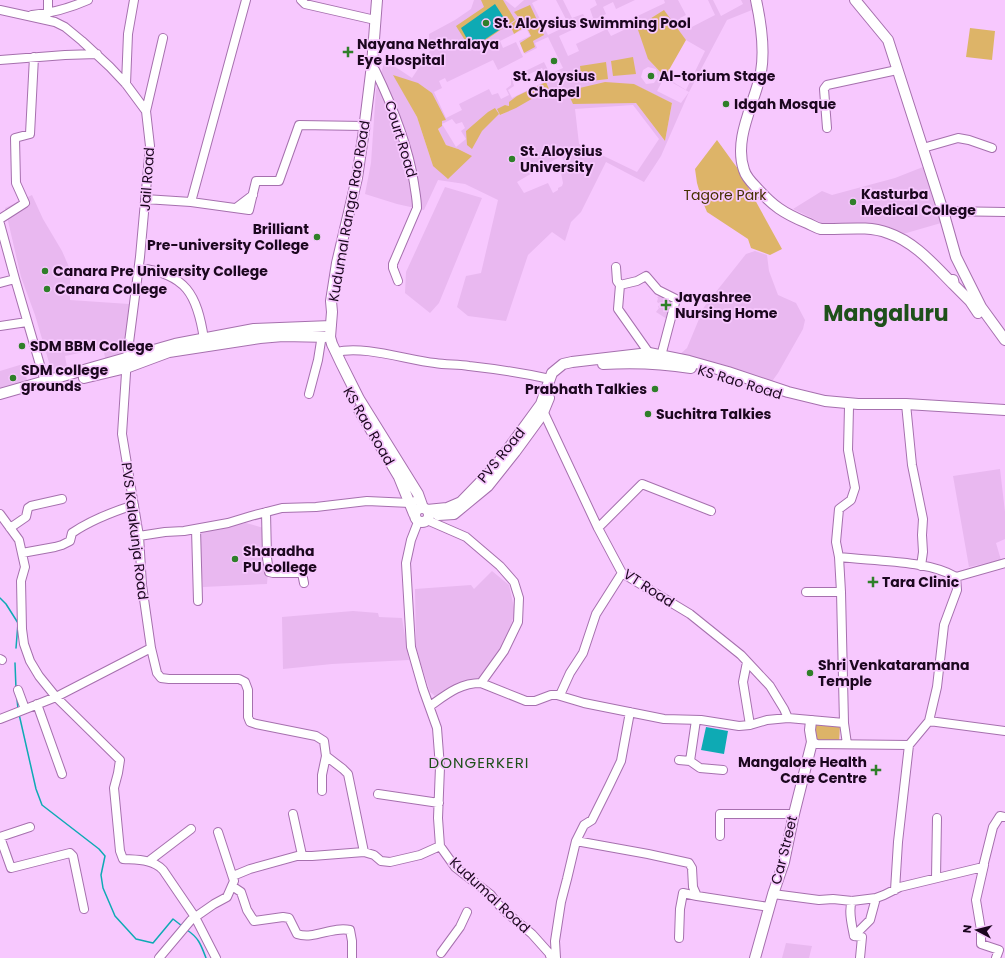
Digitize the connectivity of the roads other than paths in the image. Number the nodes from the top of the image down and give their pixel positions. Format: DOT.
graph roads {
  1 [pos="48,0"];
  2 [pos="88,0"];
  3 [pos="134,0"];
  4 [pos="246,0"];
  5 [pos="301,0"];
  6 [pos="377,0"];
  7 [pos="756,0"];
  8 [pos="855,0"];
  9 [pos="0,10"];
  10 [pos="48,13"];
  11 [pos="23,15"];
  12 [pos="375,20"];
  13 [pos="163,38"];
  14 [pos="98,54"];
  15 [pos="34,57"];
  16 [pos="128,59"];
  17 [pos="0,60"];
  18 [pos="374,65"];
  19 [pos="110,67"];
  20 [pos="897,70"];
  21 [pos="126,84"];
  22 [pos="146,111"];
  23 [pos="364,126"];
  24 [pos="826,128"];
  25 [pos="923,148"];
  26 [pos="992,148"];
  27 [pos="145,199"];
  28 [pos="191,202"];
  29 [pos="943,211"];
  30 [pos="1005,212"];
  31 [pos="0,219"];
  32 [pos="0,224"];
  33 [pos="956,257"];
  34 [pos="616,267"];
  35 [pos="138,268"];
  36 [pos="944,276"];
  37 [pos="15,279"];
  38 [pos="398,281"];
  39 [pos="967,281"];
  40 [pos="0,283"];
  41 [pos="620,285"];
  42 [pos="958,288"];
  43 [pos="331,301"];
  44 [pos="27,322"];
  45 [pos="0,326"];
  46 [pos="322,335"];
  47 [pos="204,339"];
  48 [pos="1005,340"];
  49 [pos="1005,347"];
  50 [pos="661,356"];
  51 [pos="649,358"];
  52 [pos="337,359"];
  53 [pos="127,363"];
  54 [pos="551,376"];
  55 [pos="45,382"];
  56 [pos="0,394"];
  57 [pos="309,394"];
  58 [pos="0,400"];
  59 [pos="849,407"];
  60 [pos="906,407"];
  61 [pos="541,409"];
  62 [pos="1005,410"];
  63 [pos="1005,416"];
  64 [pos="62,499"];
  65 [pos="410,503"];
  66 [pos="134,505"];
  67 [pos="711,511"];
  68 [pos="266,512"];
  69 [pos="423,513"];
  70 [pos="0,514"];
  71 [pos="10,528"];
  72 [pos="598,528"];
  73 [pos="196,529"];
  74 [pos="139,536"];
  75 [pos="22,552"];
  76 [pos="839,557"];
  77 [pos="1005,563"];
  78 [pos="921,566"];
  79 [pos="622,573"];
  80 [pos="956,577"];
  81 [pos="304,583"];
  82 [pos="806,592"];
  83 [pos="841,592"];
  84 [pos="198,601"];
  85 [pos="151,648"];
  86 [pos="747,662"];
  87 [pos="481,683"];
  88 [pos="18,690"];
  89 [pos="560,695"];
  90 [pos="56,697"];
  91 [pos="36,704"];
  92 [pos="430,706"];
  93 [pos="23,709"];
  94 [pos="630,712"];
  95 [pos="788,718"];
  96 [pos="0,719"];
  97 [pos="696,720"];
  98 [pos="811,721"];
  99 [pos="928,721"];
  100 [pos="844,723"];
  101 [pos="750,725"];
  102 [pos="1005,731"];
  103 [pos="812,742"];
  104 [pos="846,744"];
  105 [pos="909,745"];
  106 [pos="326,756"];
  107 [pos="679,760"];
  108 [pos="690,761"];
  109 [pos="723,770"];
  110 [pos="62,774"];
  111 [pos="322,791"];
  112 [pos="378,794"];
  113 [pos="439,803"];
  114 [pos="293,814"];
  115 [pos="794,814"];
  116 [pos="1005,817"];
  117 [pos="937,818"];
  118 [pos="30,827"];
  119 [pos="192,829"];
  120 [pos="218,832"];
  121 [pos="720,836"];
  122 [pos="0,837"];
  123 [pos="576,840"];
  124 [pos="440,846"];
  125 [pos="364,852"];
  126 [pos="302,855"];
  127 [pos="149,861"];
  128 [pos="984,865"];
  129 [pos="233,876"];
  130 [pos="936,878"];
  131 [pos="232,886"];
  132 [pos="897,887"];
  133 [pos="772,894"];
  134 [pos="696,896"];
  135 [pos="876,898"];
  136 [pos="852,901"];
  137 [pos="769,907"];
  138 [pos="84,909"];
  139 [pos="467,912"];
  140 [pos="193,918"];
  141 [pos="854,936"];
  142 [pos="679,938"];
  143 [pos="556,941"];
  144 [pos="540,942"];
  145 [pos="440,952"];
  146 [pos="159,958"];
  147 [pos="216,958"];
  148 [pos="352,958"];
  149 [pos="551,958"];
  150 [pos="556,958"];
  151 [pos="755,958"];
  152 [pos="860,958"];
  153 [pos="996,958"];
  1 -- 10 [label="street"];
  2 -- 10 [label="street"];
  3 -- 16 [label="street"];
  4 -- 28 [label="street"];
  5 -- 12 [label="street"];
  6 -- 12 [label="main road, Kudumal Ranga Rao Road"];
  7 -- 36 [label="main road"];
  8 -- 20 [label="main road"];
  9 -- 11 [label="street"];
  10 -- 11 [label="street"];
  11 -- 14 [label="street"];
  12 -- 18 [label="main road, Kudumal Ranga Rao Road"];
  13 -- 22 [label="street"];
  14 -- 15 [label="street"];
  14 -- 19 [label="street"];
  15 -- 17 [label="street"];
  15 -- 31 [label="street"];
  16 -- 19 [label="street"];
  16 -- 21 [label="street"];
  18 -- 23 [label="main road, Kudumal Ranga Rao Road"];
  18 -- 38 [label="street, Court Road"];
  19 -- 21 [label="street"];
  20 -- 24 [label="street"];
  20 -- 25 [label="main road"];
  21 -- 22 [label="street"];
  22 -- 27 [label="street, Jail Road"];
  23 -- 28 [label="street"];
  23 -- 43 [label="main road, Kudumal Ranga Rao Road"];
  25 -- 26 [label="street"];
  25 -- 29 [label="main road"];
  27 -- 28 [label="street"];
  27 -- 35 [label="street, Jail Road"];
  29 -- 30 [label="street"];
  29 -- 33 [label="main road"];
  32 -- 37 [label="street"];
  33 -- 36 [label="main road"];
  33 -- 39 [label="main road"];
  34 -- 41 [label="street"];
  35 -- 47 [label="street"];
  35 -- 53 [label="street, Jail Road"];
  36 -- 42 [label="main road"];
  37 -- 40 [label="street"];
  37 -- 44 [label="street"];
  39 -- 42 [label="main road"];
  39 -- 48 [label="main road"];
  41 -- 50 [label="street"];
  41 -- 51 [label="street"];
  42 -- 49 [label="main road"];
  43 -- 46 [label="main road"];
  43 -- 46 [label="main road, Kudumal Ranga Rao Road"];
  44 -- 45 [label="street"];
  44 -- 55 [label="street"];
  46 -- 47 [label="main road"];
  46 -- 52 [label="main road, KS Rao Road"];
  46 -- 53 [label="main road"];
  46 -- 57 [label="street"];
  47 -- 53 [label="main road"];
  50 -- 51 [label="main road"];
  50 -- 60 [label="main road"];
  51 -- 54 [label="main road"];
  51 -- 59 [label="main road, KS Rao Road"];
  51 -- 61 [label="main road, KS Rao Road"];
  52 -- 54 [label="street"];
  52 -- 65 [label="main road, KS Rao Road"];
  52 -- 69 [label="main road, KS Rao Road"];
  53 -- 55 [label="main road"];
  53 -- 58 [label="main road"];
  53 -- 66 [label="street, PVS Kalakunja Road"];
  54 -- 61 [label="main road, PVS Road"];
  55 -- 56 [label="main road"];
  59 -- 60 [label="main road, KS Rao Road"];
  59 -- 76 [label="street"];
  60 -- 62 [label="main road"];
  60 -- 63 [label="main road, KS Rao Road"];
  60 -- 78 [label="street"];
  61 -- 69 [label="main road, PVS Road"];
  61 -- 72 [label="street, VT Road"];
  64 -- 71 [label="street"];
  65 -- 68 [label="street"];
  65 -- 69 [label="main road, KS Rao Road"];
  66 -- 74 [label="street, PVS Kalakunja Road"];
  66 -- 75 [label="street"];
  67 -- 72 [label="street"];
  68 -- 73 [label="street"];
  68 -- 81 [label="street"];
  69 -- 87 [label="street"];
  69 -- 92 [label="street, Kudumal Road"];
  70 -- 71 [label="street"];
  71 -- 75 [label="street"];
  72 -- 79 [label="street, VT Road"];
  73 -- 74 [label="street"];
  73 -- 84 [label="street"];
  74 -- 85 [label="street, PVS Kalakunja Road"];
  75 -- 90 [label="street"];
  76 -- 78 [label="street"];
  76 -- 83 [label="street"];
  77 -- 80 [label="street"];
  78 -- 80 [label="street"];
  79 -- 86 [label="street, VT Road"];
  79 -- 89 [label="street"];
  80 -- 99 [label="street"];
  82 -- 83 [label="street"];
  83 -- 100 [label="street"];
  85 -- 90 [label="street"];
  85 -- 106 [label="street, PVS Kalakunja Road"];
  86 -- 95 [label="street, VT Road"];
  86 -- 101 [label="street"];
  87 -- 89 [label="street"];
  87 -- 92 [label="street"];
  88 -- 93 [label="street"];
  89 -- 94 [label="street"];
  90 -- 91 [label="street"];
  90 -- 127 [label="street"];
  91 -- 93 [label="street"];
  91 -- 110 [label="street"];
  92 -- 113 [label="street, Kudumal Road"];
  93 -- 96 [label="street"];
  94 -- 97 [label="street"];
  94 -- 123 [label="street"];
  95 -- 98 [label="street"];
  95 -- 101 [label="street"];
  97 -- 101 [label="street"];
  97 -- 108 [label="street"];
  98 -- 100 [label="street"];
  98 -- 103 [label="main road, Car Street"];
  99 -- 102 [label="street"];
  99 -- 105 [label="street"];
  100 -- 104 [label="street"];
  103 -- 104 [label="street"];
  103 -- 115 [label="main road, Car Street"];
  104 -- 105 [label="street"];
  105 -- 132 [label="street"];
  106 -- 111 [label="street"];
  106 -- 125 [label="street"];
  107 -- 108 [label="street"];
  108 -- 109 [label="street"];
  112 -- 113 [label="street"];
  113 -- 124 [label="street, Kudumal Road"];
  114 -- 126 [label="street"];
  115 -- 121 [label="street"];
  115 -- 133 [label="main road, Car Street"];
  116 -- 128 [label="street"];
  117 -- 130 [label="street"];
  118 -- 122 [label="street"];
  119 -- 127 [label="street"];
  120 -- 129 [label="street"];
  122 -- 138 [label="street"];
  123 -- 134 [label="street"];
  123 -- 143 [label="street"];
  124 -- 125 [label="street"];
  124 -- 144 [label="street, Kudumal Road"];
  125 -- 126 [label="street"];
  126 -- 129 [label="street"];
  127 -- 140 [label="street"];
  128 -- 130 [label="street"];
  128 -- 153 [label="street"];
  129 -- 131 [label="street"];
  130 -- 132 [label="street"];
  131 -- 140 [label="street"];
  131 -- 148 [label="street"];
  132 -- 135 [label="street"];
  133 -- 136 [label="street"];
  133 -- 137 [label="main road, Car Street"];
  134 -- 137 [label="street"];
  134 -- 142 [label="street"];
  135 -- 136 [label="street"];
  135 -- 141 [label="street"];
  136 -- 141 [label="street"];
  137 -- 151 [label="main road, Car Street"];
  139 -- 145 [label="street"];
  140 -- 146 [label="street"];
  140 -- 147 [label="street"];
  141 -- 152 [label="street"];
  143 -- 144 [label="street"];
  143 -- 150 [label="street"];
  144 -- 149 [label="street, Kudumal Road"];
}
